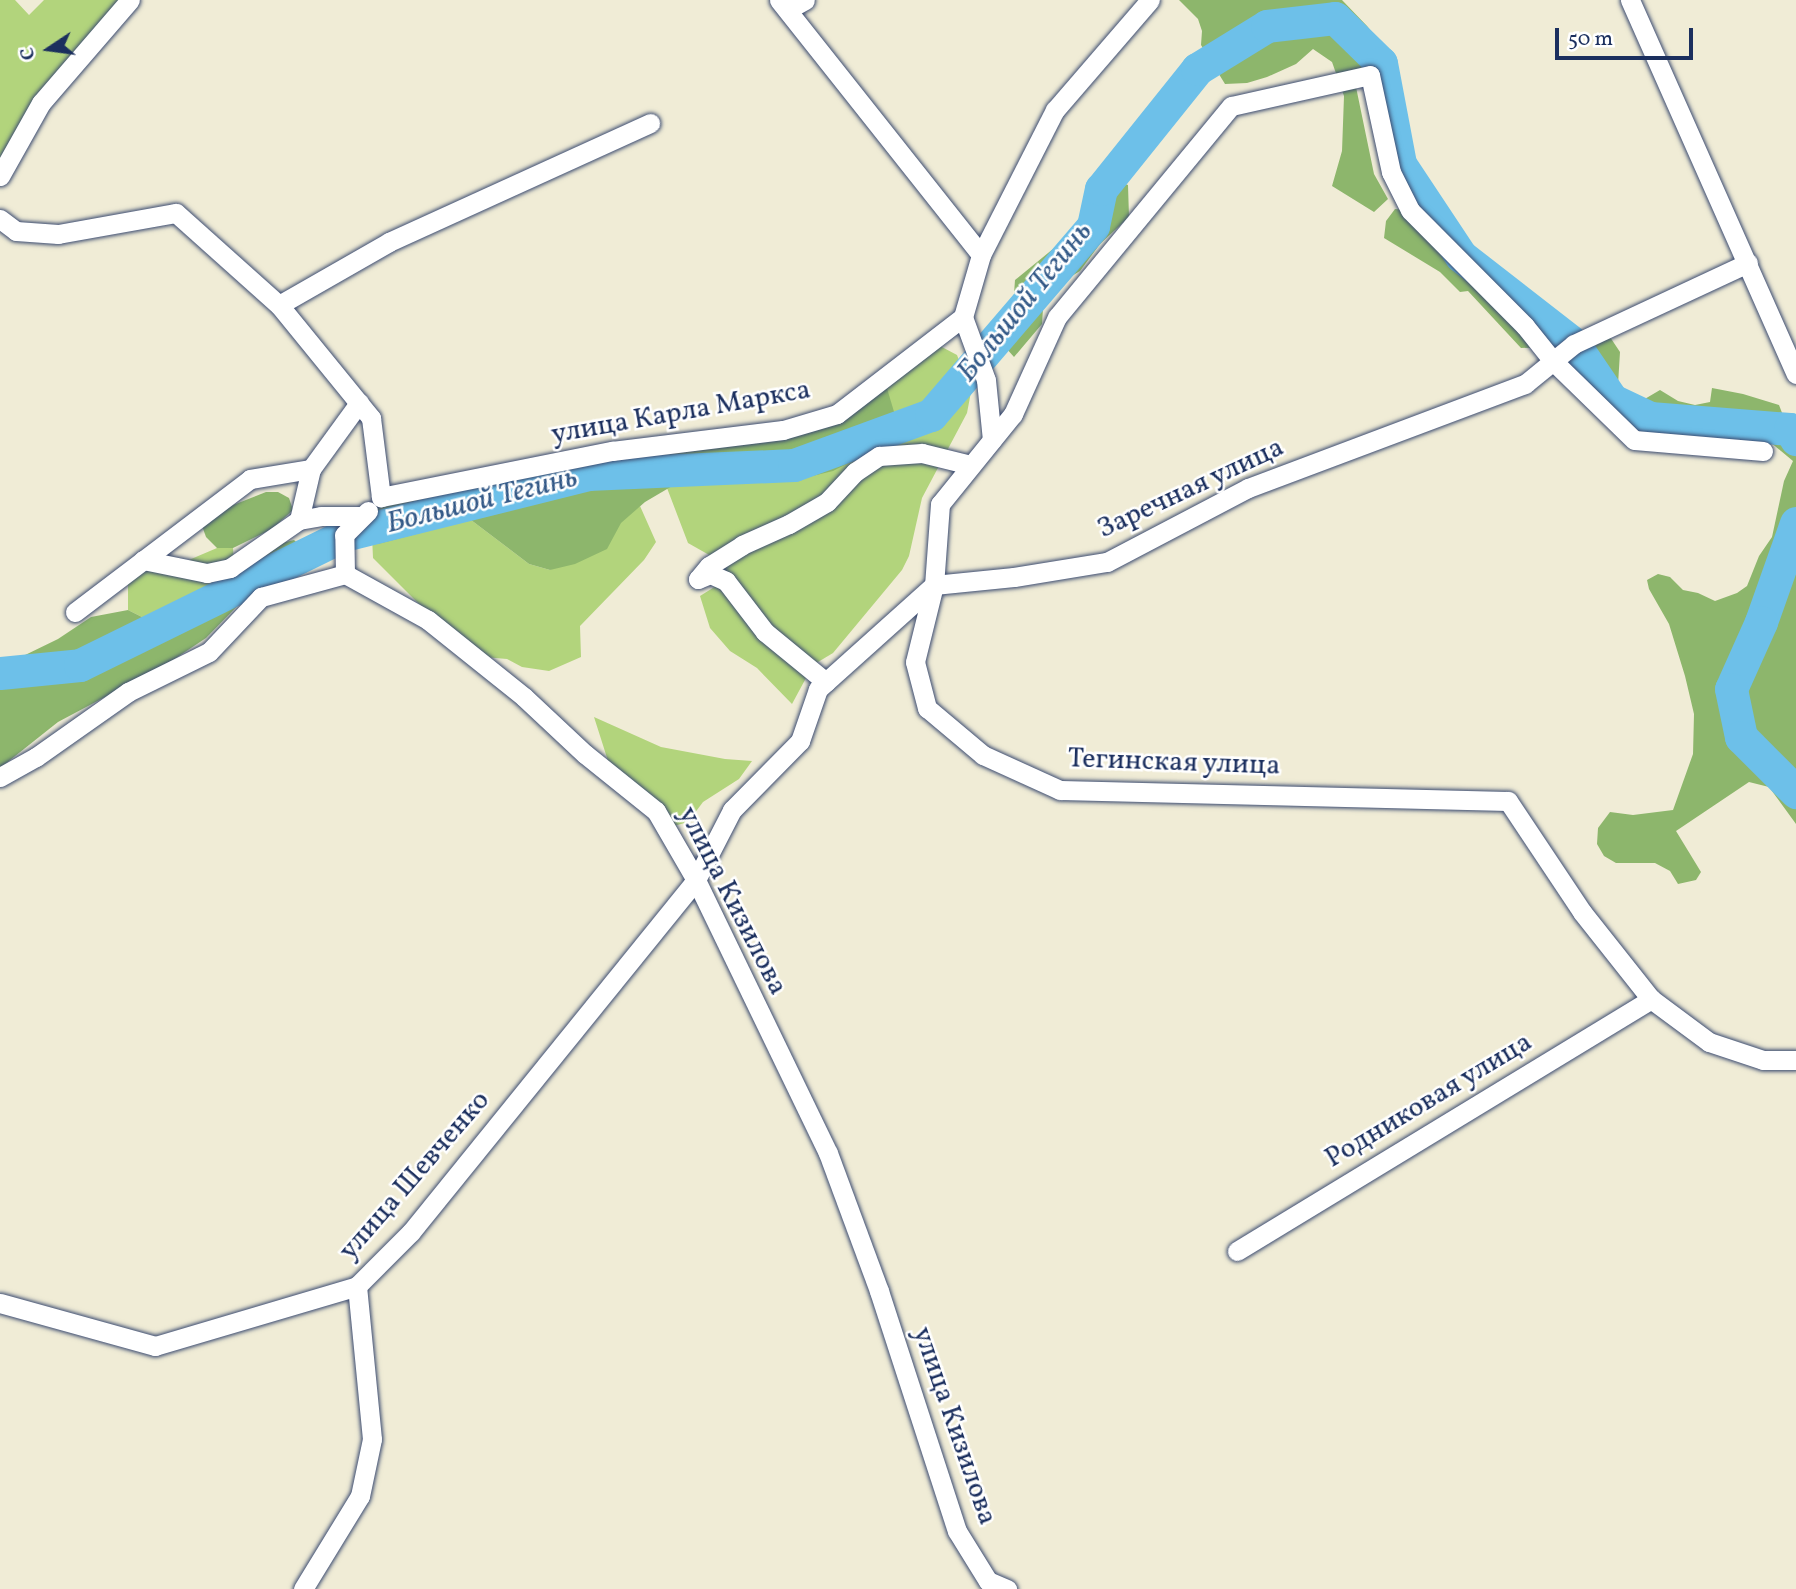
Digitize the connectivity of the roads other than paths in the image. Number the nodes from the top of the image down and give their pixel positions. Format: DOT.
graph roads {
  1 [pos="130,0"];
  2 [pos="1150,0"];
  3 [pos="1630,0"];
  4 [pos="791,3"];
  5 [pos="650,124"];
  6 [pos="0,176"];
  7 [pos="0,219"];
  8 [pos="981,255"];
  9 [pos="1748,262"];
  10 [pos="279,305"];
  11 [pos="964,317"];
  12 [pos="1553,361"];
  13 [pos="1796,374"];
  14 [pos="359,403"];
  15 [pos="992,440"];
  16 [pos="1763,452"];
  17 [pos="971,465"];
  18 [pos="311,469"];
  19 [pos="381,498"];
  20 [pos="362,516"];
  21 [pos="299,520"];
  22 [pos="143,560"];
  23 [pos="345,574"];
  24 [pos="934,585"];
  25 [pos="75,612"];
  26 [pos="825,682"];
  27 [pos="0,777"];
  28 [pos="696,880"];
  29 [pos="1651,999"];
  30 [pos="1796,1060"];
  31 [pos="1237,1251"];
  32 [pos="357,1286"];
  33 [pos="0,1303"];
  34 [pos="303,1589"];
  35 [pos="1007,1589"];
  1 -- 6 [label="street"];
  2 -- 8 [label="street"];
  3 -- 9 [label="street"];
  4 -- 8 [label="street"];
  5 -- 10 [label="street"];
  7 -- 10 [label="street"];
  8 -- 11 [label="street"];
  9 -- 12 [label="street, Заречная улица"];
  9 -- 13 [label="street"];
  10 -- 14 [label="street"];
  11 -- 15 [label="street"];
  11 -- 19 [label="street, улица Карла Маркса"];
  12 -- 15 [label="street"];
  12 -- 16 [label="street"];
  12 -- 24 [label="street, Заречная улица"];
  14 -- 18 [label="street"];
  14 -- 19 [label="street"];
  15 -- 17 [label="street"];
  17 -- 24 [label="street"];
  17 -- 26 [label="street"];
  18 -- 21 [label="street"];
  18 -- 22 [label="street"];
  19 -- 20 [label="street"];
  20 -- 21 [label="street"];
  20 -- 23 [label="street"];
  21 -- 22 [label="street"];
  22 -- 25 [label="street"];
  23 -- 27 [label="street"];
  23 -- 28 [label="street, улица Кизилова"];
  24 -- 26 [label="street"];
  24 -- 29 [label="street, Тегинская улица"];
  26 -- 28 [label="street"];
  28 -- 32 [label="street, улица Шевченко"];
  28 -- 35 [label="street, улица Кизилова"];
  29 -- 30 [label="street, Тегинская улица"];
  29 -- 31 [label="street, Родниковая улица"];
  32 -- 33 [label="street, улица Шевченко"];
  32 -- 34 [label="street"];
}
